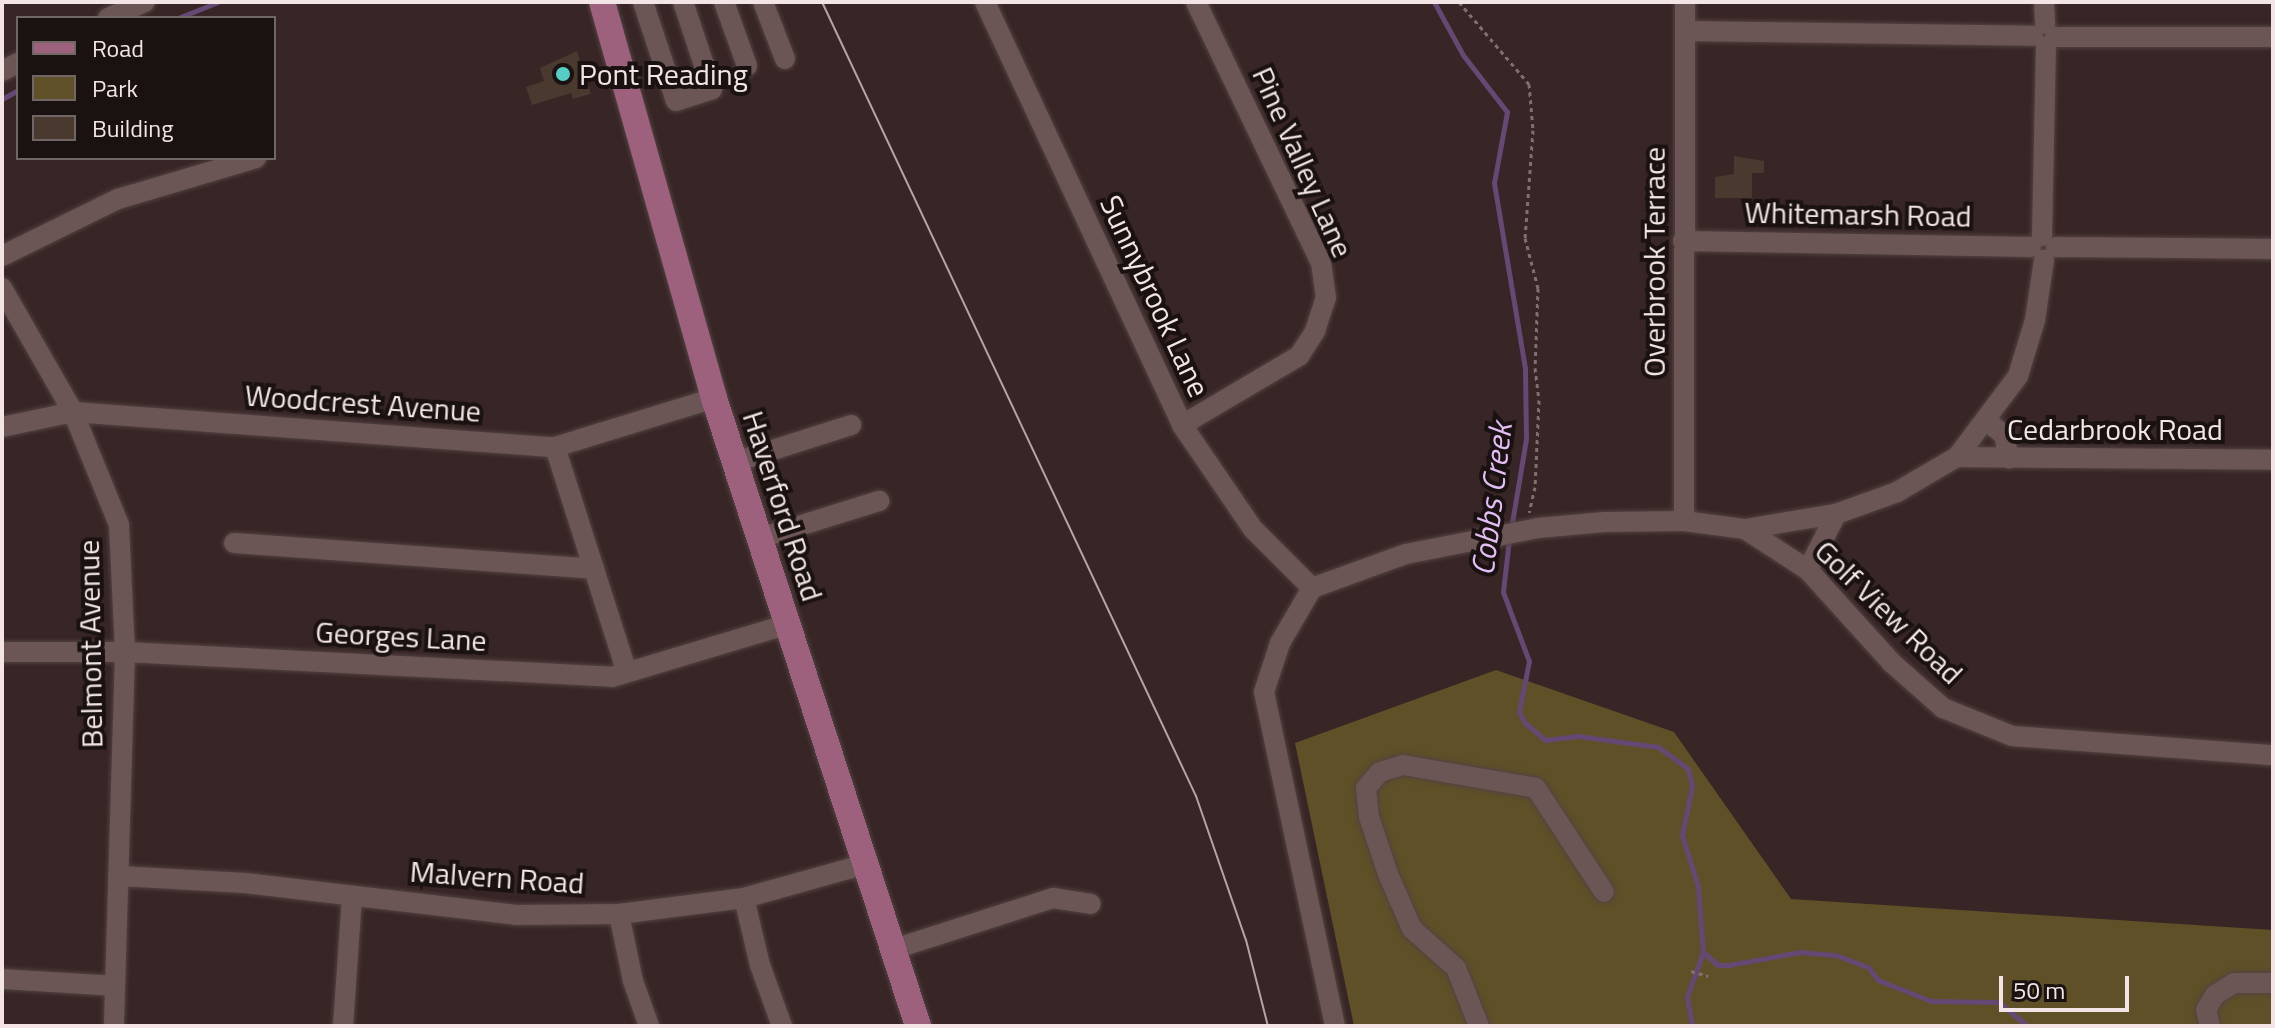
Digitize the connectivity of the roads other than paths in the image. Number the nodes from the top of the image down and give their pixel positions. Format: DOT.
graph roads {
  1 [pos="145,2"];
  2 [pos="602,2"];
  3 [pos="643,2"];
  4 [pos="683,2"];
  5 [pos="724,2"];
  6 [pos="763,2"];
  7 [pos="985,2"];
  8 [pos="1196,2"];
  9 [pos="1685,2"];
  10 [pos="2044,2"];
  11 [pos="113,16"];
  12 [pos="1685,31"];
  13 [pos="2045,36"];
  14 [pos="2273,37"];
  15 [pos="785,59"];
  16 [pos="747,66"];
  17 [pos="249,160"];
  18 [pos="1683,241"];
  19 [pos="2043,248"];
  20 [pos="2273,249"];
  21 [pos="2,256"];
  22 [pos="2,288"];
  23 [pos="714,398"];
  24 [pos="73,412"];
  25 [pos="1988,422"];
  26 [pos="851,425"];
  27 [pos="1182,425"];
  28 [pos="2,427"];
  29 [pos="555,447"];
  30 [pos="1957,457"];
  31 [pos="2009,458"];
  32 [pos="2273,460"];
  33 [pos="735,462"];
  34 [pos="879,501"];
  35 [pos="1836,514"];
  36 [pos="1684,521"];
  37 [pos="1745,529"];
  38 [pos="760,538"];
  39 [pos="234,543"];
  40 [pos="594,569"];
  41 [pos="1808,570"];
  42 [pos="1312,588"];
  43 [pos="789,624"];
  44 [pos="2,652"];
  45 [pos="125,652"];
  46 [pos="627,672"];
  47 [pos="2273,755"];
  48 [pos="866,864"];
  49 [pos="119,876"];
  50 [pos="1604,892"];
  51 [pos="352,896"];
  52 [pos="744,898"];
  53 [pos="1091,904"];
  54 [pos="619,914"];
  55 [pos="894,949"];
  56 [pos="2,979"];
  57 [pos="2273,983"];
  58 [pos="115,986"];
  59 [pos="114,1026"];
  60 [pos="343,1026"];
  61 [pos="649,1026"];
  62 [pos="782,1026"];
  63 [pos="918,1026"];
  64 [pos="1335,1026"];
  65 [pos="1479,1026"];
  66 [pos="2210,1026"];
  1 -- 11 [label="street"];
  2 -- 23 [label="main road, Haverford Road"];
  3 -- 4 [label="street"];
  5 -- 16 [label="street"];
  6 -- 15 [label="street"];
  7 -- 27 [label="street, Sunnybrook Lane"];
  8 -- 27 [label="street, Pine Valley Lane"];
  9 -- 12 [label="street, Overbrook Terrace"];
  10 -- 13 [label="street"];
  12 -- 13 [label="street"];
  12 -- 18 [label="street, Overbrook Terrace"];
  13 -- 14 [label="street"];
  13 -- 19 [label="street"];
  17 -- 21 [label="street"];
  18 -- 19 [label="street, Whitemarsh Road"];
  18 -- 36 [label="street, Overbrook Terrace"];
  19 -- 20 [label="street, Whitemarsh Road"];
  19 -- 25 [label="street"];
  22 -- 24 [label="street, Belmont Avenue"];
  23 -- 29 [label="street, Woodcrest Avenue"];
  23 -- 33 [label="main road, Haverford Road"];
  24 -- 28 [label="street, Woodcrest Avenue"];
  24 -- 29 [label="street, Woodcrest Avenue"];
  24 -- 45 [label="street, Belmont Avenue"];
  25 -- 30 [label="street"];
  25 -- 31 [label="street"];
  26 -- 33 [label="street"];
  27 -- 42 [label="street, Sunnybrook Lane"];
  29 -- 40 [label="street"];
  30 -- 31 [label="street, Cedarbrook Road"];
  30 -- 35 [label="street"];
  31 -- 32 [label="street, Cedarbrook Road"];
  33 -- 38 [label="main road, Haverford Road"];
  34 -- 38 [label="street"];
  35 -- 37 [label="street"];
  35 -- 41 [label="street"];
  36 -- 37 [label="street, Golf View Road"];
  36 -- 42 [label="street, Golf View Road"];
  37 -- 41 [label="street, Golf View Road"];
  38 -- 43 [label="main road, Haverford Road"];
  39 -- 40 [label="street"];
  40 -- 46 [label="street"];
  41 -- 47 [label="street, Golf View Road"];
  42 -- 64 [label="street"];
  43 -- 46 [label="street, Georges Lane"];
  43 -- 48 [label="main road, Haverford Road"];
  44 -- 45 [label="street, Georges Lane"];
  45 -- 46 [label="street, Georges Lane"];
  45 -- 49 [label="street, Belmont Avenue"];
  48 -- 52 [label="street, Malvern Road"];
  48 -- 55 [label="main road, Haverford Road"];
  49 -- 51 [label="street, Malvern Road"];
  49 -- 58 [label="street, Belmont Avenue"];
  50 -- 65 [label="street"];
  51 -- 54 [label="street, Malvern Road"];
  51 -- 60 [label="street"];
  52 -- 54 [label="street, Malvern Road"];
  52 -- 62 [label="street"];
  53 -- 55 [label="street"];
  54 -- 61 [label="street"];
  55 -- 63 [label="main road, Haverford Road"];
  56 -- 58 [label="street"];
  57 -- 66 [label="street"];
  58 -- 59 [label="street, Belmont Avenue"];
}
